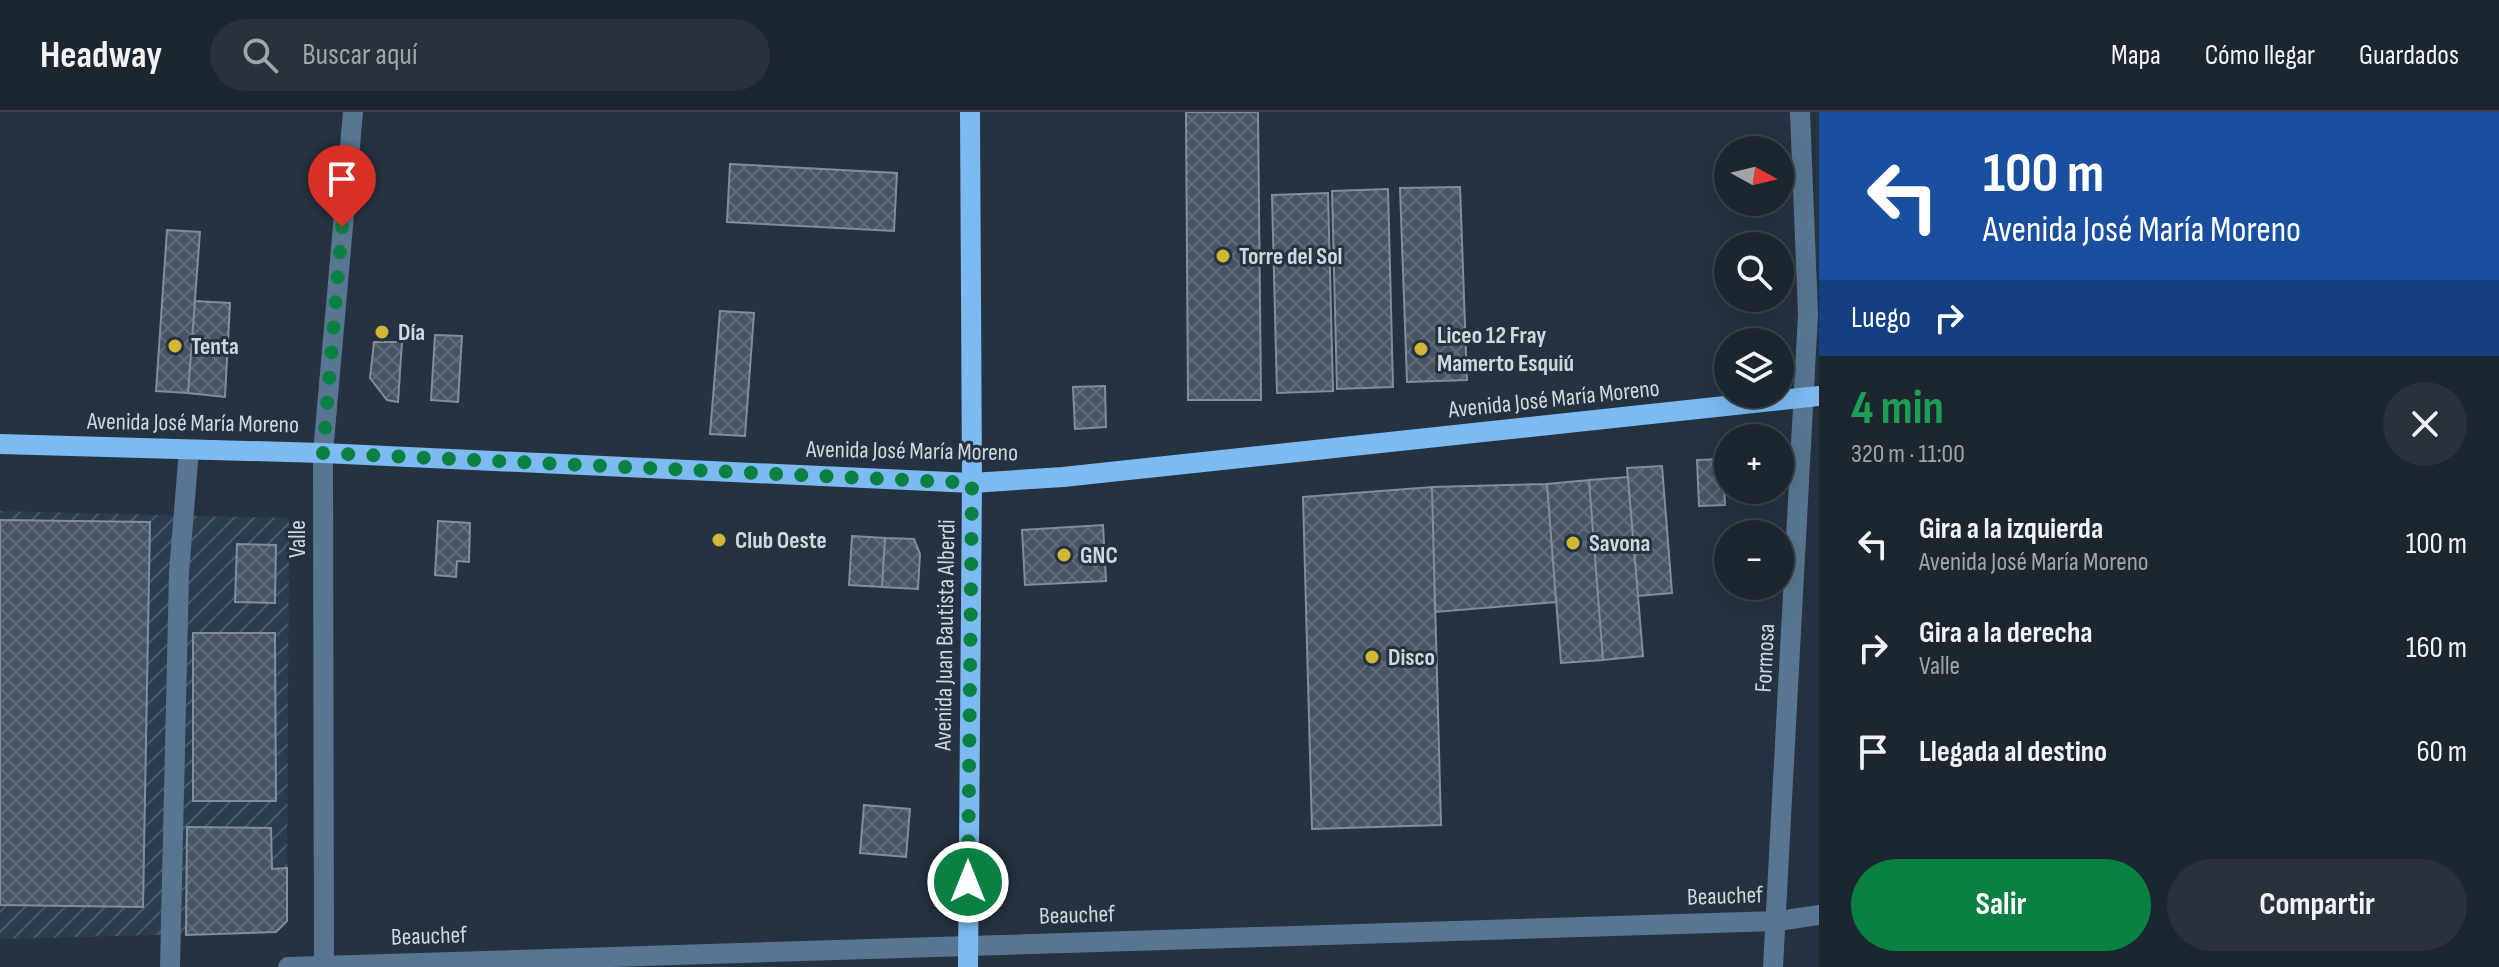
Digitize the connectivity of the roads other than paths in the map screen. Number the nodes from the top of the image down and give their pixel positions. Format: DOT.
graph roads {
  1 [pos="353,112"];
  2 [pos="970,112"];
  3 [pos="1800,112"];
  4 [pos="1812,398"];
  5 [pos="0,444"];
  6 [pos="189,450"];
  7 [pos="323,453"];
  8 [pos="972,483"];
  9 [pos="1819,915"];
  10 [pos="1778,921"];
  11 [pos="968,944"];
  12 [pos="613,962"];
  13 [pos="324,966"];
  14 [pos="170,967"];
  15 [pos="288,967"];
  16 [pos="968,967"];
  17 [pos="1773,967"];
  1 -- 7 [label="street, Valle"];
  2 -- 8 [label="main road, Avenida Juan Bautista Alberdi"];
  3 -- 4 [label="street, Formosa"];
  4 -- 8 [label="main road, Avenida José María Moreno"];
  4 -- 10 [label="street, Formosa"];
  5 -- 6 [label="main road, Avenida José María Moreno"];
  6 -- 7 [label="main road, Avenida José María Moreno"];
  6 -- 14 [label="street"];
  7 -- 8 [label="main road, Avenida José María Moreno"];
  7 -- 13 [label="street, Valle"];
  8 -- 11 [label="main road, Avenida Juan Bautista Alberdi"];
  9 -- 10 [label="street, Beauchef"];
  10 -- 11 [label="street, Beauchef"];
  10 -- 17 [label="street, Formosa"];
  11 -- 12 [label="street, Beauchef"];
  11 -- 16 [label="main road, Avenida Juan Bautista Alberdi"];
  12 -- 13 [label="street, Beauchef"];
  13 -- 15 [label="street, Beauchef"];
}
